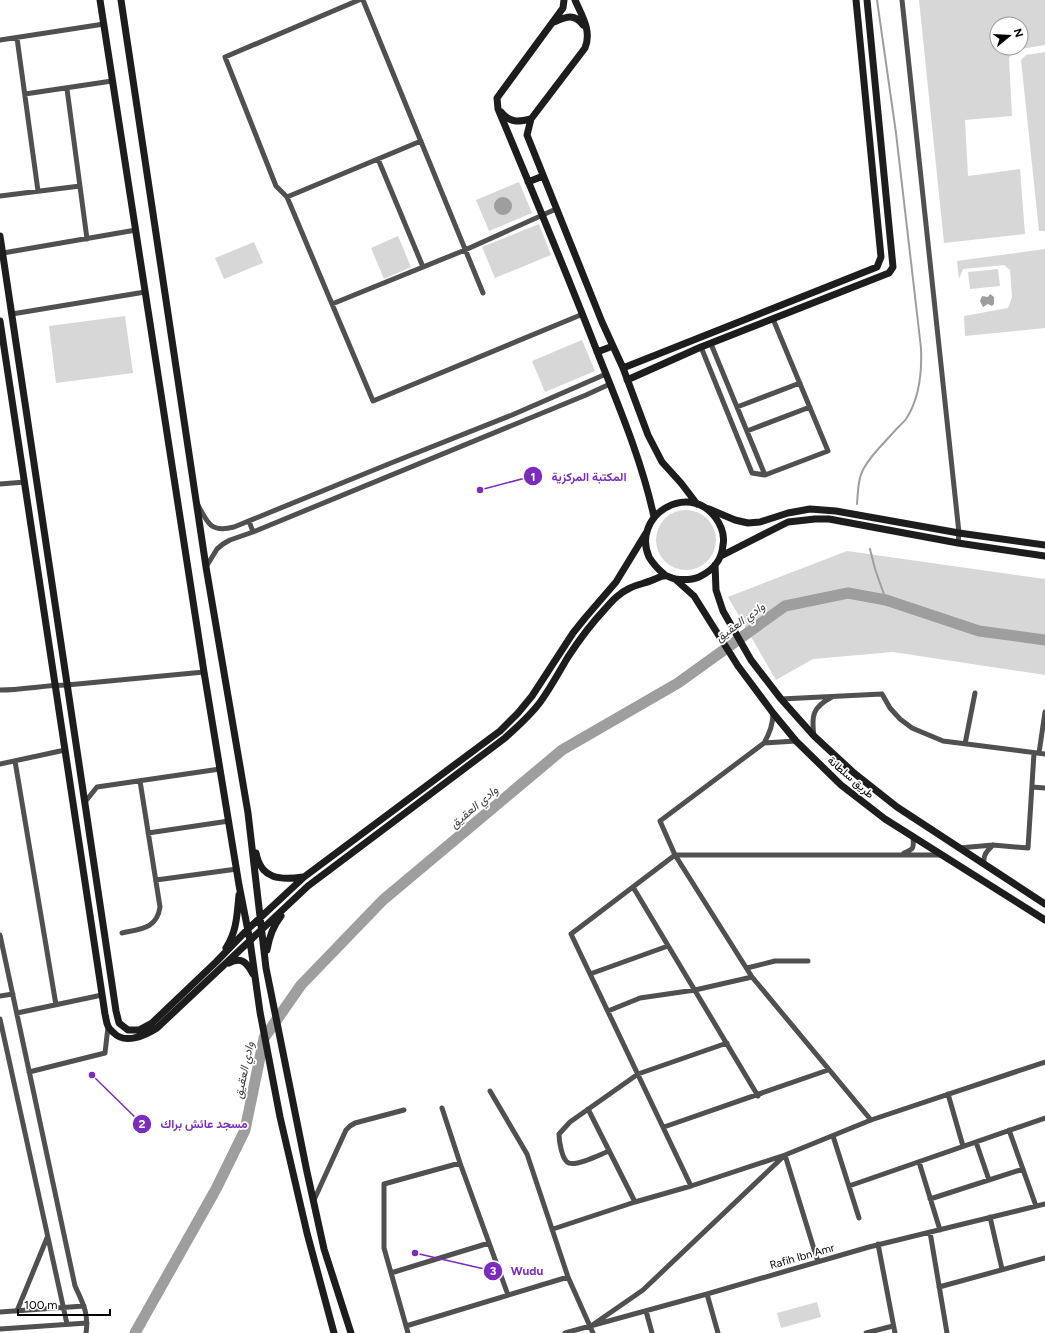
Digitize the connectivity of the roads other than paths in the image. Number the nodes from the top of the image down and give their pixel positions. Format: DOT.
graph roads {
  1 [pos="100,0"];
  2 [pos="121,0"];
  3 [pos="359,0"];
  4 [pos="363,0"];
  5 [pos="564,0"];
  6 [pos="575,0"];
  7 [pos="856,0"];
  8 [pos="867,0"];
  9 [pos="902,0"];
  10 [pos="553,22"];
  11 [pos="104,24"];
  12 [pos="588,32"];
  13 [pos="17,38"];
  14 [pos="0,40"];
  15 [pos="112,81"];
  16 [pos="66,88"];
  17 [pos="25,94"];
  18 [pos="498,109"];
  19 [pos="531,119"];
  20 [pos="421,141"];
  21 [pos="378,159"];
  22 [pos="543,176"];
  23 [pos="528,182"];
  24 [pos="80,186"];
  25 [pos="38,192"];
  26 [pos="0,196"];
  27 [pos="287,197"];
  28 [pos="556,209"];
  29 [pos="543,215"];
  30 [pos="136,230"];
  31 [pos="0,236"];
  32 [pos="87,240"];
  33 [pos="465,250"];
  34 [pos="3,254"];
  35 [pos="424,267"];
  36 [pos="145,292"];
  37 [pos="483,293"];
  38 [pos="332,304"];
  39 [pos="12,314"];
  40 [pos="583,314"];
  41 [pos="773,319"];
  42 [pos="0,321"];
  43 [pos="710,344"];
  44 [pos="613,346"];
  45 [pos="701,347"];
  46 [pos="597,352"];
  47 [pos="622,368"];
  48 [pos="606,374"];
  49 [pos="627,380"];
  50 [pos="800,383"];
  51 [pos="610,384"];
  52 [pos="737,407"];
  53 [pos="810,407"];
  54 [pos="747,431"];
  55 [pos="765,475"];
  56 [pos="25,482"];
  57 [pos="0,484"];
  58 [pos="196,502"];
  59 [pos="700,505"];
  60 [pos="654,517"];
  61 [pos="249,521"];
  62 [pos="649,527"];
  63 [pos="253,532"];
  64 [pos="959,533"];
  65 [pos="958,544"];
  66 [pos="1045,545"];
  67 [pos="721,556"];
  68 [pos="1045,556"];
  69 [pos="715,565"];
  70 [pos="206,567"];
  71 [pos="665,575"];
  72 [pos="675,579"];
  73 [pos="204,672"];
  74 [pos="55,685"];
  75 [pos="67,685"];
  76 [pos="0,690"];
  77 [pos="975,693"];
  78 [pos="834,696"];
  79 [pos="781,699"];
  80 [pos="1045,712"];
  81 [pos="773,713"];
  82 [pos="814,736"];
  83 [pos="796,741"];
  84 [pos="764,743"];
  85 [pos="964,744"];
  86 [pos="65,750"];
  87 [pos="1036,753"];
  88 [pos="1045,754"];
  89 [pos="15,761"];
  90 [pos="0,764"];
  91 [pos="220,769"];
  92 [pos="140,781"];
  93 [pos="1032,787"];
  94 [pos="1045,788"];
  95 [pos="85,802"];
  96 [pos="248,813"];
  97 [pos="229,821"];
  98 [pos="148,832"];
  99 [pos="913,837"];
  100 [pos="993,845"];
  101 [pos="959,848"];
  102 [pos="901,854"];
  103 [pos="941,854"];
  104 [pos="674,855"];
  105 [pos="984,864"];
  106 [pos="237,869"];
  107 [pos="304,877"];
  108 [pos="156,880"];
  109 [pos="240,885"];
  110 [pos="633,887"];
  111 [pos="294,899"];
  112 [pos="1045,904"];
  113 [pos="260,918"];
  114 [pos="1045,920"];
  115 [pos="248,930"];
  116 [pos="262,930"];
  117 [pos="122,933"];
  118 [pos="0,935"];
  119 [pos="250,941"];
  120 [pos="668,946"];
  121 [pos="808,961"];
  122 [pos="216,962"];
  123 [pos="223,967"];
  124 [pos="266,968"];
  125 [pos="747,968"];
  126 [pos="590,974"];
  127 [pos="752,977"];
  128 [pos="255,978"];
  129 [pos="695,990"];
  130 [pos="13,994"];
  131 [pos="102,995"];
  132 [pos="0,996"];
  133 [pos="56,1005"];
  134 [pos="608,1011"];
  135 [pos="17,1013"];
  136 [pos="0,1019"];
  137 [pos="108,1028"];
  138 [pos="726,1043"];
  139 [pos="1045,1062"];
  140 [pos="828,1070"];
  141 [pos="29,1072"];
  142 [pos="638,1074"];
  143 [pos="490,1091"];
  144 [pos="948,1094"];
  145 [pos="758,1096"];
  146 [pos="442,1108"];
  147 [pos="588,1109"];
  148 [pos="404,1110"];
  149 [pos="1045,1118"];
  150 [pos="871,1120"];
  151 [pos="664,1127"];
  152 [pos="1009,1130"];
  153 [pos="833,1136"];
  154 [pos="976,1142"];
  155 [pos="963,1146"];
  156 [pos="609,1151"];
  157 [pos="785,1156"];
  158 [pos="919,1162"];
  159 [pos="460,1163"];
  160 [pos="1023,1169"];
  161 [pos="989,1180"];
  162 [pos="691,1186"];
  163 [pos="849,1186"];
  164 [pos="930,1199"];
  165 [pos="313,1201"];
  166 [pos="635,1202"];
  167 [pos="1045,1204"];
  168 [pos="1036,1206"];
  169 [pos="990,1217"];
  170 [pos="860,1218"];
  171 [pos="553,1229"];
  172 [pos="940,1230"];
  173 [pos="930,1232"];
  174 [pos="48,1237"];
  175 [pos="489,1243"];
  176 [pos="878,1244"];
  177 [pos="1045,1258"];
  178 [pos="818,1262"];
  179 [pos="1002,1270"];
  180 [pos="391,1273"];
  181 [pos="568,1277"];
  182 [pos="939,1286"];
  183 [pos="707,1294"];
  184 [pos="508,1295"];
  185 [pos="84,1306"];
  186 [pos="63,1308"];
  187 [pos="17,1311"];
  188 [pos="646,1311"];
  189 [pos="0,1312"];
  190 [pos="87,1323"];
  191 [pos="67,1324"];
  192 [pos="406,1326"];
  193 [pos="591,1326"];
  194 [pos="893,1326"];
  195 [pos="0,1329"];
  196 [pos="86,1333"];
  197 [pos="334,1333"];
  198 [pos="351,1333"];
  199 [pos="408,1333"];
  200 [pos="565,1333"];
  201 [pos="593,1333"];
  202 [pos="652,1333"];
  203 [pos="718,1333"];
  204 [pos="866,1333"];
  205 [pos="894,1333"];
  206 [pos="947,1333"];
  1 -- 11 [label="main road"];
  2 -- 58 [label="main road"];
  3 -- 27 [label="street"];
  4 -- 20 [label="street"];
  5 -- 10 [label="main road"];
  6 -- 12 [label="main road"];
  7 -- 47 [label="main road"];
  8 -- 41 [label="main road"];
  9 -- 64 [label="street"];
  10 -- 12 [label="main road"];
  10 -- 18 [label="main road"];
  11 -- 13 [label="street"];
  11 -- 15 [label="main road"];
  12 -- 19 [label="main road"];
  13 -- 14 [label="street"];
  13 -- 17 [label="street"];
  15 -- 16 [label="street"];
  15 -- 30 [label="main road"];
  16 -- 17 [label="street"];
  16 -- 24 [label="street"];
  17 -- 25 [label="street"];
  18 -- 19 [label="main road"];
  18 -- 23 [label="main road"];
  19 -- 22 [label="main road"];
  20 -- 21 [label="street"];
  20 -- 33 [label="street"];
  21 -- 27 [label="street"];
  21 -- 35 [label="street"];
  22 -- 23 [label="main road"];
  22 -- 28 [label="main road"];
  23 -- 29 [label="main road"];
  24 -- 25 [label="street"];
  24 -- 32 [label="street"];
  25 -- 26 [label="street"];
  27 -- 38 [label="street"];
  28 -- 29 [label="street"];
  28 -- 44 [label="main road"];
  29 -- 33 [label="street"];
  29 -- 40 [label="main road"];
  30 -- 32 [label="street"];
  30 -- 36 [label="main road"];
  31 -- 34 [label="main road"];
  32 -- 34 [label="street"];
  33 -- 35 [label="street"];
  33 -- 37 [label="street"];
  34 -- 39 [label="main road"];
  35 -- 38 [label="street"];
  36 -- 39 [label="street"];
  36 -- 73 [label="main road"];
  38 -- 40 [label="street"];
  39 -- 75 [label="main road"];
  40 -- 46 [label="main road"];
  41 -- 43 [label="main road"];
  41 -- 50 [label="street"];
  42 -- 56 [label="main road"];
  43 -- 45 [label="main road"];
  43 -- 52 [label="street"];
  44 -- 46 [label="main road"];
  44 -- 47 [label="main road"];
  45 -- 49 [label="main road"];
  45 -- 55 [label="street"];
  46 -- 48 [label="main road"];
  47 -- 49 [label="main road"];
  48 -- 51 [label="main road"];
  48 -- 61 [label="street"];
  49 -- 59 [label="main road"];
  50 -- 52 [label="street"];
  50 -- 53 [label="street"];
  51 -- 60 [label="main road"];
  51 -- 63 [label="street"];
  52 -- 54 [label="street"];
  53 -- 54 [label="street"];
  53 -- 55 [label="street"];
  54 -- 55 [label="street"];
  56 -- 57 [label="street"];
  56 -- 74 [label="main road"];
  58 -- 61 [label="street"];
  58 -- 70 [label="main road"];
  59 -- 60 [label="main road"];
  59 -- 64 [label="main road"];
  59 -- 67 [label="main road"];
  60 -- 62 [label="main road"];
  61 -- 63 [label="street"];
  62 -- 71 [label="main road"];
  62 -- 107 [label="main road"];
  63 -- 70 [label="street"];
  64 -- 65 [label="street"];
  64 -- 66 [label="main road"];
  65 -- 67 [label="main road"];
  65 -- 68 [label="main road"];
  67 -- 69 [label="main road"];
  69 -- 72 [label="main road"];
  69 -- 79 [label="main road, طريق سلطانة"];
  70 -- 96 [label="main road"];
  71 -- 72 [label="main road"];
  71 -- 111 [label="main road"];
  72 -- 81 [label="main road, طريق سلطانة"];
  73 -- 75 [label="street"];
  73 -- 91 [label="main road"];
  74 -- 75 [label="street"];
  74 -- 76 [label="street"];
  74 -- 86 [label="main road"];
  75 -- 95 [label="main road"];
  77 -- 85 [label="street"];
  78 -- 79 [label="street"];
  78 -- 82 [label="street"];
  78 -- 85 [label="street"];
  79 -- 82 [label="main road, طريق سلطانة"];
  80 -- 87 [label="street"];
  81 -- 83 [label="main road, طريق سلطانة"];
  81 -- 84 [label="street"];
  82 -- 101 [label="main road, طريق سلطانة"];
  83 -- 84 [label="street"];
  83 -- 99 [label="main road, طريق سلطانة"];
  84 -- 104 [label="street"];
  85 -- 87 [label="street"];
  86 -- 89 [label="street"];
  86 -- 131 [label="main road"];
  87 -- 88 [label="street"];
  87 -- 93 [label="street"];
  89 -- 90 [label="street"];
  89 -- 133 [label="street"];
  91 -- 92 [label="street"];
  91 -- 97 [label="main road"];
  92 -- 95 [label="street"];
  92 -- 98 [label="street"];
  93 -- 94 [label="street"];
  93 -- 100 [label="street"];
  95 -- 122 [label="main road"];
  96 -- 107 [label="main road"];
  96 -- 113 [label="main road"];
  97 -- 98 [label="street"];
  97 -- 106 [label="main road"];
  98 -- 108 [label="street"];
  99 -- 102 [label="street"];
  99 -- 103 [label="main road, طريق سلطانة"];
  100 -- 101 [label="street"];
  100 -- 105 [label="street"];
  101 -- 105 [label="main road, طريق سلطانة"];
  102 -- 103 [label="street"];
  102 -- 104 [label="street"];
  103 -- 114 [label="main road, طريق سلطانة"];
  104 -- 110 [label="street"];
  104 -- 125 [label="street"];
  105 -- 112 [label="main road, طريق سلطانة"];
  106 -- 108 [label="street"];
  106 -- 109 [label="main road"];
  107 -- 113 [label="main road"];
  108 -- 117 [label="street"];
  109 -- 115 [label="main road"];
  109 -- 122 [label="main road"];
  110 -- 120 [label="street"];
  110 -- 126 [label="street"];
  111 -- 116 [label="main road"];
  111 -- 124 [label="main road"];
  113 -- 115 [label="main road"];
  113 -- 116 [label="main road"];
  115 -- 119 [label="main road"];
  115 -- 122 [label="main road"];
  116 -- 119 [label="main road"];
  116 -- 124 [label="main road"];
  118 -- 130 [label="street"];
  119 -- 123 [label="main road"];
  119 -- 128 [label="main road"];
  120 -- 126 [label="street"];
  120 -- 129 [label="street"];
  121 -- 125 [label="street"];
  123 -- 128 [label="main road"];
  123 -- 137 [label="main road"];
  124 -- 165 [label="main road"];
  125 -- 127 [label="street"];
  126 -- 134 [label="street"];
  127 -- 129 [label="street"];
  127 -- 140 [label="street"];
  128 -- 197 [label="main road"];
  129 -- 134 [label="street"];
  129 -- 138 [label="street"];
  130 -- 132 [label="street"];
  130 -- 135 [label="street"];
  131 -- 133 [label="street"];
  131 -- 137 [label="main road"];
  133 -- 135 [label="street"];
  134 -- 142 [label="street"];
  135 -- 141 [label="street"];
  136 -- 174 [label="street"];
  137 -- 141 [label="street"];
  138 -- 142 [label="street"];
  138 -- 145 [label="street"];
  139 -- 144 [label="street"];
  140 -- 145 [label="street"];
  140 -- 150 [label="street"];
  141 -- 185 [label="street"];
  142 -- 147 [label="street"];
  142 -- 151 [label="street"];
  143 -- 171 [label="street"];
  144 -- 150 [label="street"];
  144 -- 155 [label="street"];
  145 -- 151 [label="street"];
  146 -- 159 [label="street"];
  147 -- 156 [label="street"];
  147 -- 156 [label="street"];
  148 -- 165 [label="street"];
  149 -- 152 [label="street"];
  150 -- 153 [label="street"];
  151 -- 162 [label="street"];
  152 -- 154 [label="street"];
  152 -- 160 [label="street"];
  153 -- 157 [label="street"];
  153 -- 163 [label="street"];
  154 -- 155 [label="street"];
  154 -- 161 [label="street"];
  155 -- 158 [label="street"];
  156 -- 166 [label="street"];
  157 -- 162 [label="street"];
  157 -- 178 [label="street"];
  157 -- 193 [label="street"];
  158 -- 163 [label="street"];
  158 -- 164 [label="street"];
  159 -- 175 [label="street"];
  159 -- 180 [label="street"];
  160 -- 161 [label="street"];
  160 -- 168 [label="street"];
  161 -- 164 [label="street"];
  162 -- 166 [label="street"];
  163 -- 170 [label="street"];
  164 -- 172 [label="street"];
  165 -- 198 [label="main road"];
  166 -- 171 [label="street"];
  167 -- 168 [label="street, Rafih Ibn Amr"];
  168 -- 169 [label="street, Rafih Ibn Amr"];
  169 -- 172 [label="street, Rafih Ibn Amr"];
  169 -- 179 [label="street"];
  171 -- 181 [label="street"];
  172 -- 173 [label="street, Rafih Ibn Amr"];
  173 -- 176 [label="street, Rafih Ibn Amr"];
  173 -- 182 [label="street"];
  174 -- 186 [label="street"];
  174 -- 187 [label="street"];
  175 -- 180 [label="street"];
  175 -- 184 [label="street"];
  176 -- 178 [label="street, Rafih Ibn Amr"];
  176 -- 194 [label="street"];
  177 -- 179 [label="street"];
  178 -- 183 [label="street, Rafih Ibn Amr"];
  179 -- 182 [label="street"];
  180 -- 192 [label="street"];
  181 -- 184 [label="street"];
  181 -- 193 [label="street"];
  182 -- 206 [label="street"];
  183 -- 188 [label="street, Rafih Ibn Amr"];
  183 -- 203 [label="street"];
  184 -- 192 [label="street"];
  185 -- 186 [label="street"];
  185 -- 190 [label="street"];
  186 -- 187 [label="street"];
  186 -- 191 [label="street"];
  187 -- 189 [label="street"];
  188 -- 193 [label="street, Rafih Ibn Amr"];
  188 -- 202 [label="street"];
  190 -- 191 [label="street"];
  190 -- 196 [label="street"];
  191 -- 195 [label="street"];
  192 -- 199 [label="street"];
  193 -- 200 [label="street, Rafih Ibn Amr"];
  193 -- 201 [label="street"];
  194 -- 204 [label="street"];
  194 -- 205 [label="street"];
}
